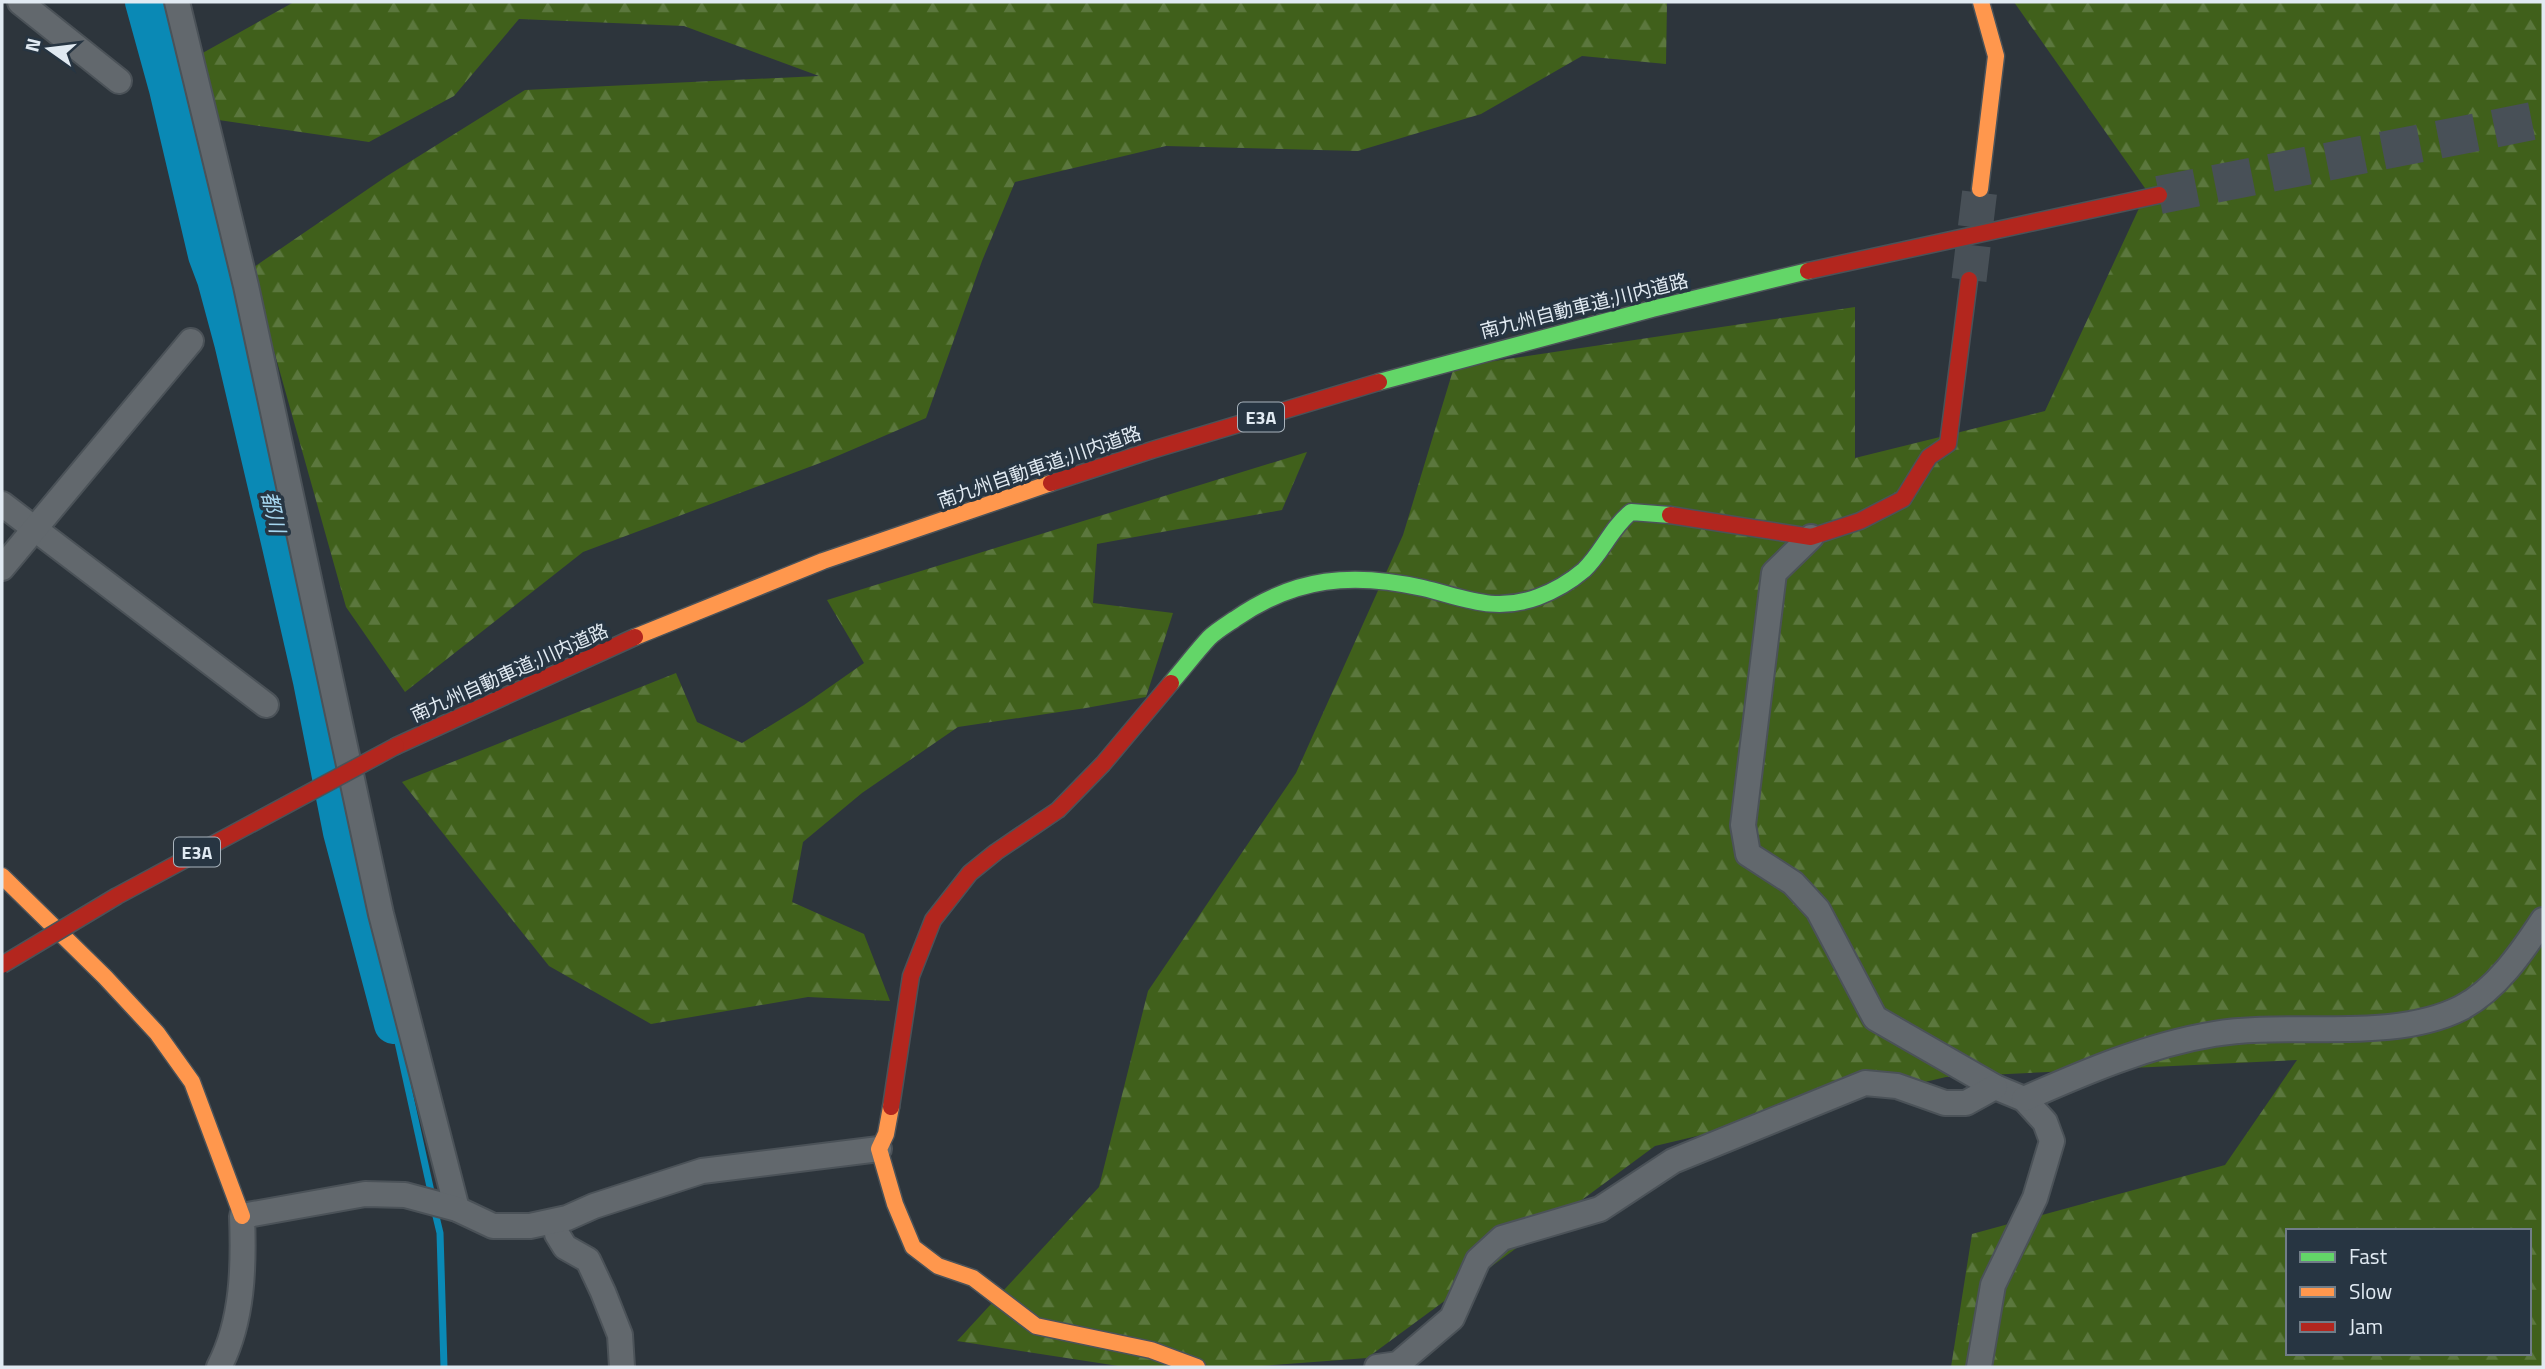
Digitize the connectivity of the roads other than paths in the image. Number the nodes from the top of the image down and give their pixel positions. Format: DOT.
graph roads {
  1 [pos="20,2"];
  2 [pos="177,2"];
  3 [pos="1981,2"];
  4 [pos="119,81"];
  5 [pos="1980,189"];
  6 [pos="2159,195"];
  7 [pos="1969,280"];
  8 [pos="191,341"];
  9 [pos="2,504"];
  10 [pos="35,530"];
  11 [pos="1811,537"];
  12 [pos="2,568"];
  13 [pos="266,705"];
  14 [pos="2,876"];
  15 [pos="2543,920"];
  16 [pos="2,965"];
  17 [pos="1995,1087"];
  18 [pos="2024,1099"];
  19 [pos="879,1149"];
  20 [pos="453,1208"];
  21 [pos="242,1216"];
  22 [pos="555,1220"];
  23 [pos="219,1367"];
  24 [pos="622,1367"];
  25 [pos="1197,1367"];
  26 [pos="1377,1367"];
  27 [pos="1979,1367"];
  1 -- 4 [label="street"];
  2 -- 20 [label="street"];
  3 -- 5 [label="main road"];
  6 -- 16 [label="main road, 南九州自動車道;川内道路 / E3A, bridge"];
  7 -- 11 [label="main road"];
  8 -- 10 [label="street"];
  9 -- 10 [label="street"];
  10 -- 12 [label="street"];
  10 -- 13 [label="street"];
  11 -- 17 [label="street"];
  11 -- 19 [label="main road"];
  14 -- 21 [label="main road"];
  15 -- 18 [label="street"];
  17 -- 18 [label="street"];
  17 -- 26 [label="street"];
  18 -- 27 [label="street"];
  19 -- 22 [label="street"];
  19 -- 25 [label="main road"];
  20 -- 21 [label="street"];
  20 -- 22 [label="street"];
  21 -- 23 [label="street"];
  22 -- 24 [label="street"];
}
